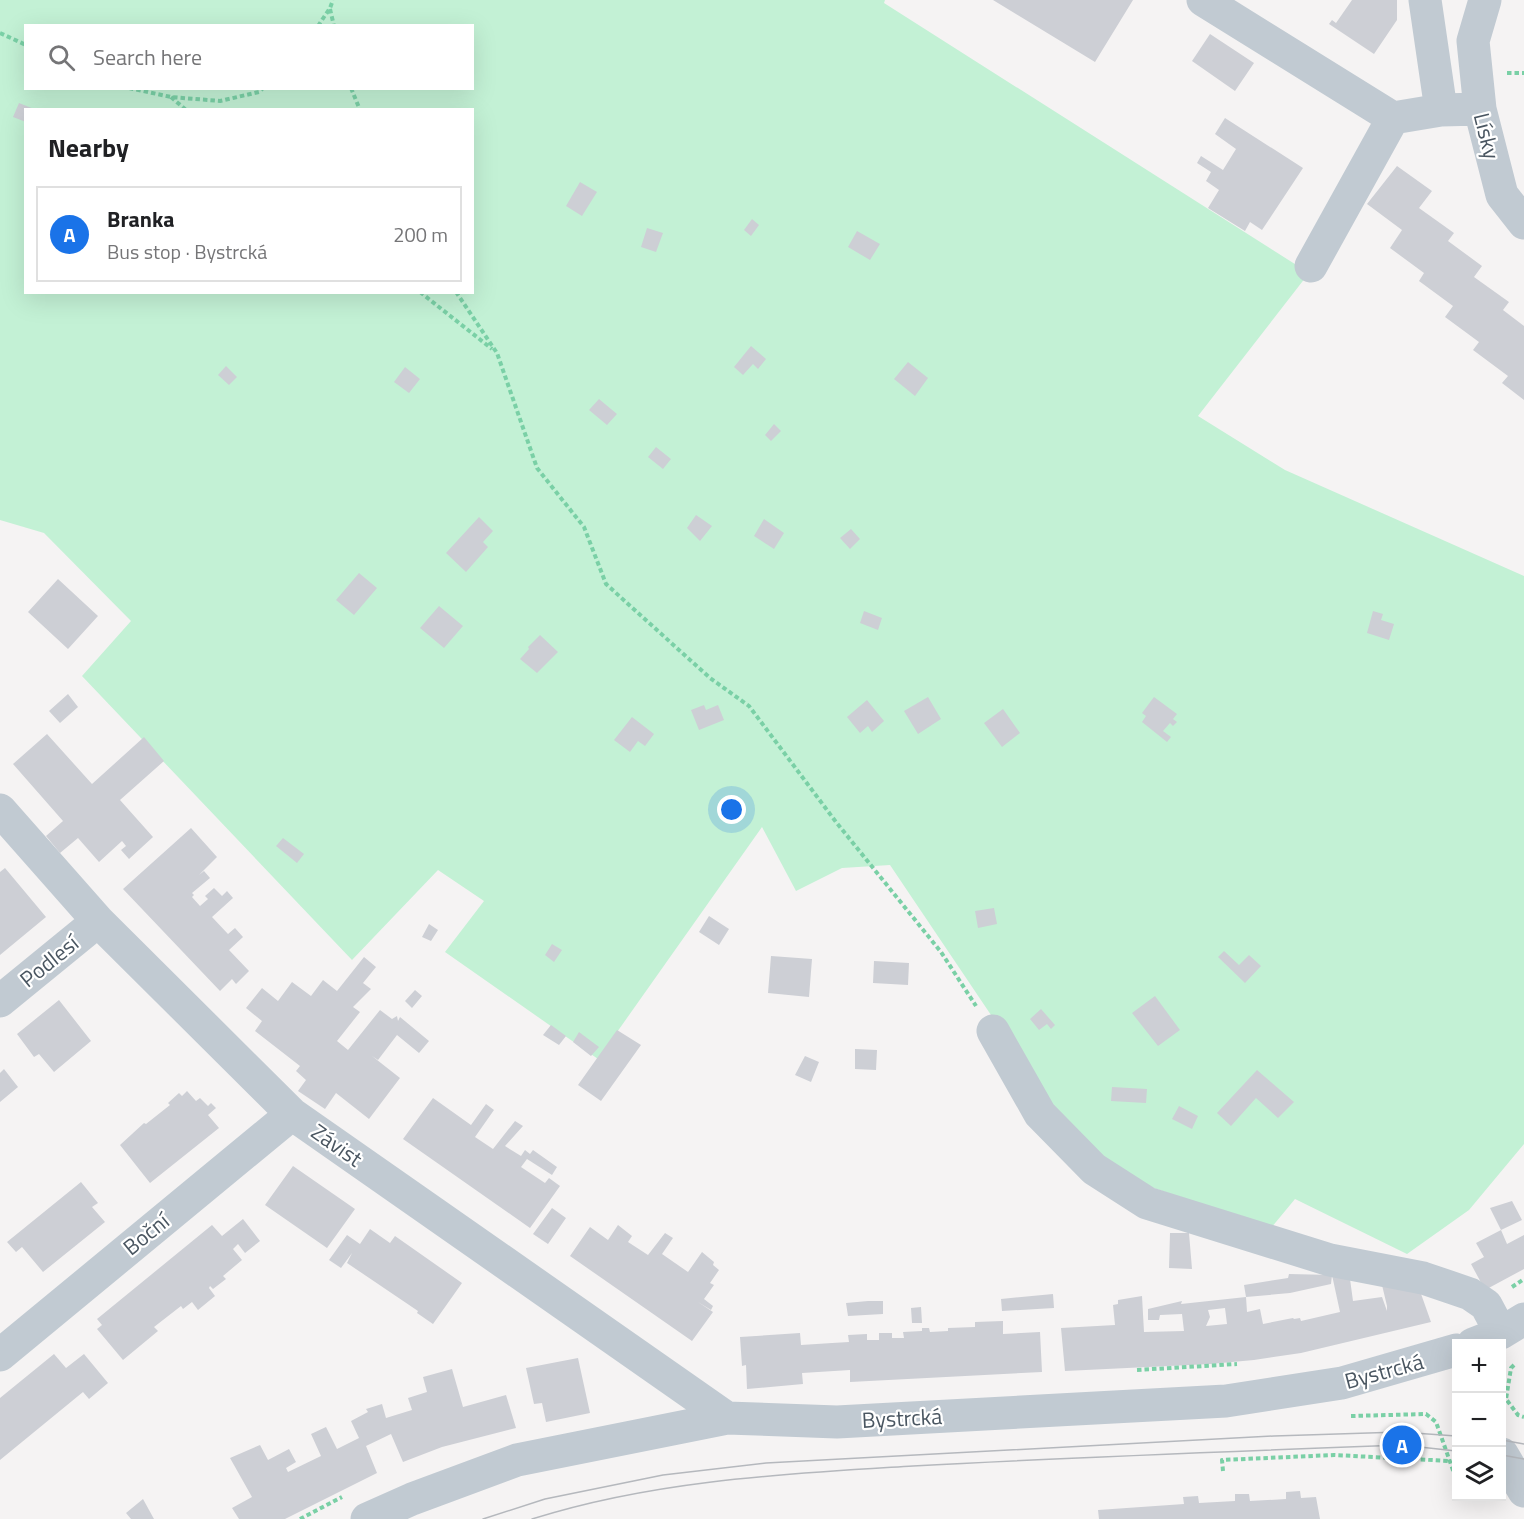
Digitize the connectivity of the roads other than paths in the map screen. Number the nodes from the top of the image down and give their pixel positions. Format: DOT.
graph roads {
  1 [pos="1203,0"];
  2 [pos="1425,0"];
  3 [pos="1485,0"];
  4 [pos="1480,109"];
  5 [pos="1441,110"];
  6 [pos="1393,118"];
  7 [pos="1524,223"];
  8 [pos="1311,266"];
  9 [pos="0,810"];
  10 [pos="98,921"];
  11 [pos="0,1001"];
  12 [pos="993,1031"];
  13 [pos="292,1114"];
  14 [pos="1477,1339"];
  15 [pos="1452,1348"];
  16 [pos="0,1355"];
  17 [pos="727,1418"];
  18 [pos="1506,1461"];
  19 [pos="1524,1491"];
  20 [pos="368,1519"];
  1 -- 6 [label="street"];
  2 -- 5 [label="street"];
  3 -- 4 [label="street, Lísky"];
  4 -- 5 [label="street"];
  4 -- 7 [label="street, Lísky"];
  5 -- 6 [label="street"];
  6 -- 8 [label="street"];
  9 -- 10 [label="street, Závist"];
  10 -- 11 [label="street, Podlesí"];
  10 -- 13 [label="street, Závist"];
  12 -- 14 [label="street"];
  13 -- 16 [label="street, Boční"];
  13 -- 17 [label="street, Závist"];
  15 -- 17 [label="street, Bystrcká"];
  17 -- 20 [label="street, Bystrcká"];
  18 -- 19 [label="street"];
}
